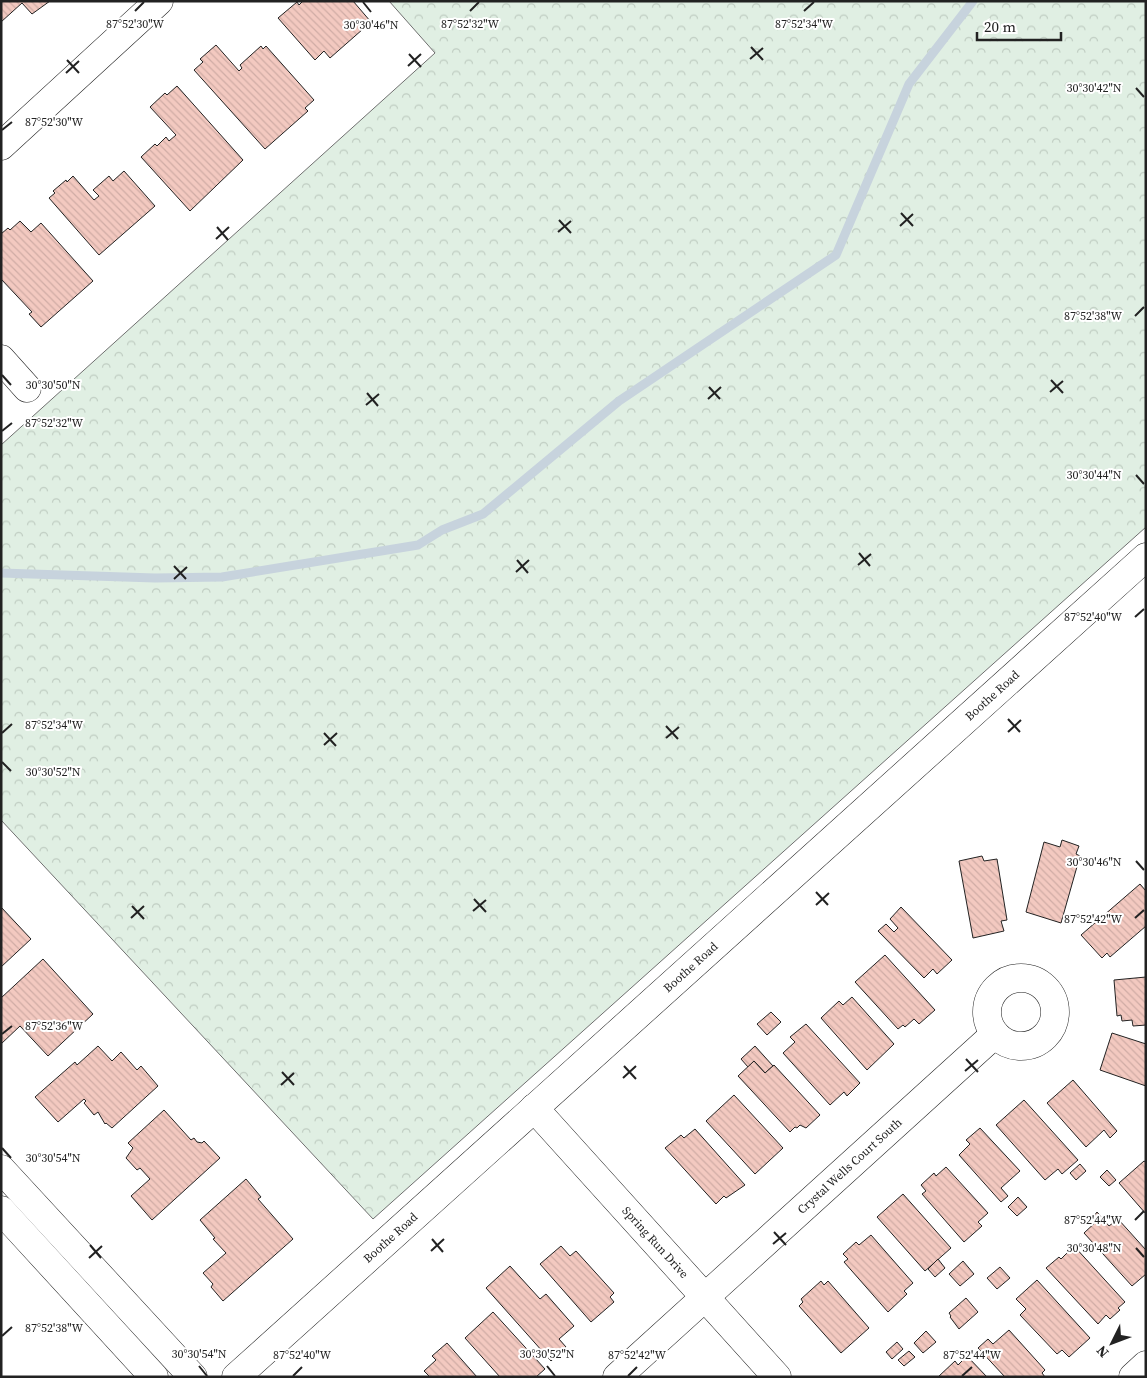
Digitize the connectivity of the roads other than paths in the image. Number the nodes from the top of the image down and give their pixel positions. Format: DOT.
graph roads {
  1 [pos="151,4"];
  2 [pos="1,146"];
  3 [pos="1,359"];
  4 [pos="27,388"];
  5 [pos="1146,557"];
  6 [pos="995,1034"];
  7 [pos="534,1108"];
  8 [pos="1,1169"];
  9 [pos="1,1210"];
  10 [pos="705,1298"];
  11 [pos="1146,1365"];
  12 [pos="154,1377"];
  13 [pos="192,1377"];
  14 [pos="236,1377"];
  15 [pos="617,1377"];
  16 [pos="777,1377"];
  17 [pos="1133,1377"];
  1 -- 2 [label="street"];
  3 -- 4 [label="street"];
  5 -- 7 [label="street, Boothe Road"];
  6 -- 10 [label="street, Crystal Wells Court South"];
  7 -- 10 [label="street, Spring Run Drive"];
  7 -- 14 [label="street, Boothe Road"];
  8 -- 13 [label="street"];
  9 -- 12 [label="street"];
  10 -- 15 [label="street, Crystal Wells Court South"];
  10 -- 16 [label="street, Spring Run Drive"];
  11 -- 17 [label="street"];
}
